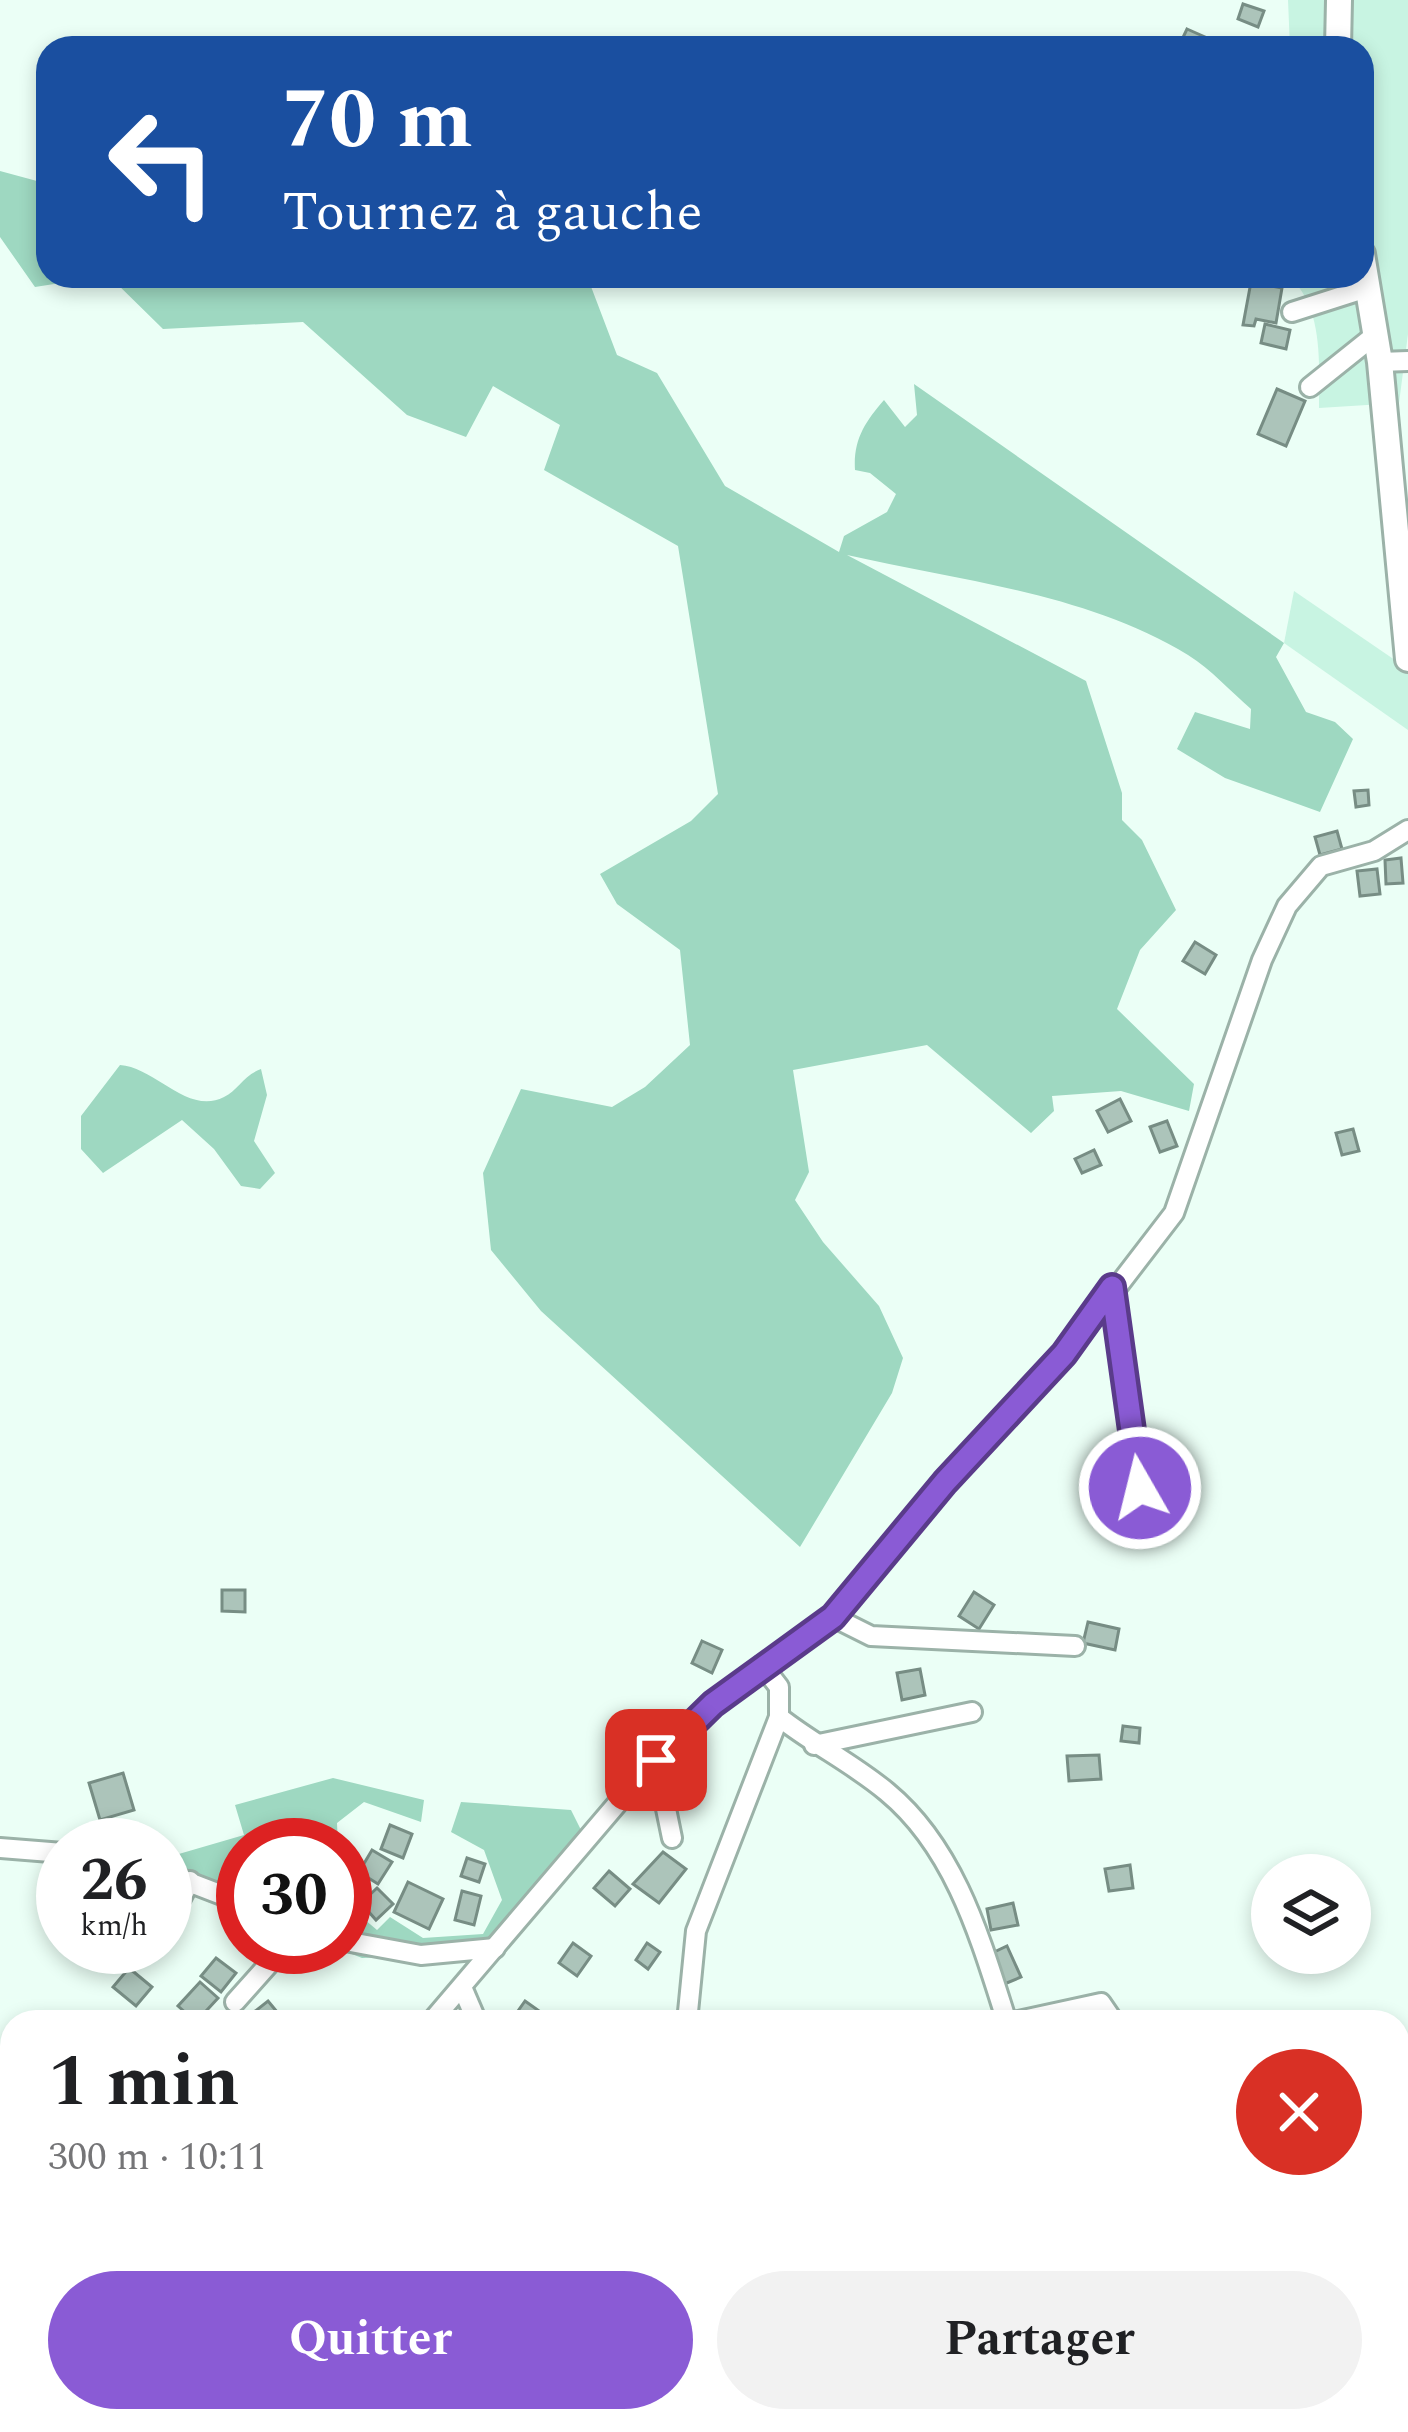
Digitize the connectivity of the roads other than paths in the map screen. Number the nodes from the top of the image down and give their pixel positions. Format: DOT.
graph roads {
  1 [pos="1339,0"];
  2 [pos="1338,36"];
  3 [pos="1367,288"];
  4 [pos="1292,312"];
  5 [pos="1375,335"];
  6 [pos="1408,361"];
  7 [pos="1380,362"];
  8 [pos="1310,387"];
  9 [pos="1397,432"];
  10 [pos="1401,531"];
  11 [pos="1406,619"];
  12 [pos="1408,659"];
  13 [pos="1408,830"];
  14 [pos="1112,1287"];
  15 [pos="1140,1488"];
  16 [pos="833,1617"];
  17 [pos="1075,1646"];
  18 [pos="762,1665"];
  19 [pos="973,1712"];
  20 [pos="779,1717"];
  21 [pos="814,1745"];
  22 [pos="656,1760"];
  23 [pos="672,1838"];
  24 [pos="0,1848"];
  25 [pos="36,1851"];
  26 [pos="372,1946"];
  27 [pos="495,1948"];
  28 [pos="260,1974"];
  29 [pos="462,1988"];
  30 [pos="236,2002"];
  31 [pos="442,2010"];
  32 [pos="472,2010"];
  33 [pos="688,2010"];
  34 [pos="1005,2010"];
  35 [pos="1065,2010"];
  36 [pos="1106,2010"];
  1 -- 2 [label="main road"];
  3 -- 4 [label="street"];
  3 -- 5 [label="main road"];
  5 -- 7 [label="main road"];
  5 -- 8 [label="street"];
  6 -- 7 [label="street"];
  7 -- 9 [label="main road"];
  9 -- 10 [label="main road"];
  10 -- 11 [label="main road"];
  11 -- 12 [label="main road"];
  13 -- 14 [label="street"];
  14 -- 15 [label="street"];
  14 -- 16 [label="street"];
  16 -- 17 [label="street"];
  16 -- 18 [label="street"];
  18 -- 20 [label="street"];
  18 -- 22 [label="street"];
  19 -- 21 [label="street"];
  20 -- 21 [label="street"];
  20 -- 33 [label="street"];
  21 -- 34 [label="street"];
  22 -- 23 [label="street"];
  22 -- 27 [label="street"];
  24 -- 25 [label="street"];
  26 -- 27 [label="street"];
  27 -- 29 [label="street"];
  28 -- 30 [label="street"];
  29 -- 31 [label="street"];
  29 -- 32 [label="street"];
  35 -- 36 [label="street"];
}
